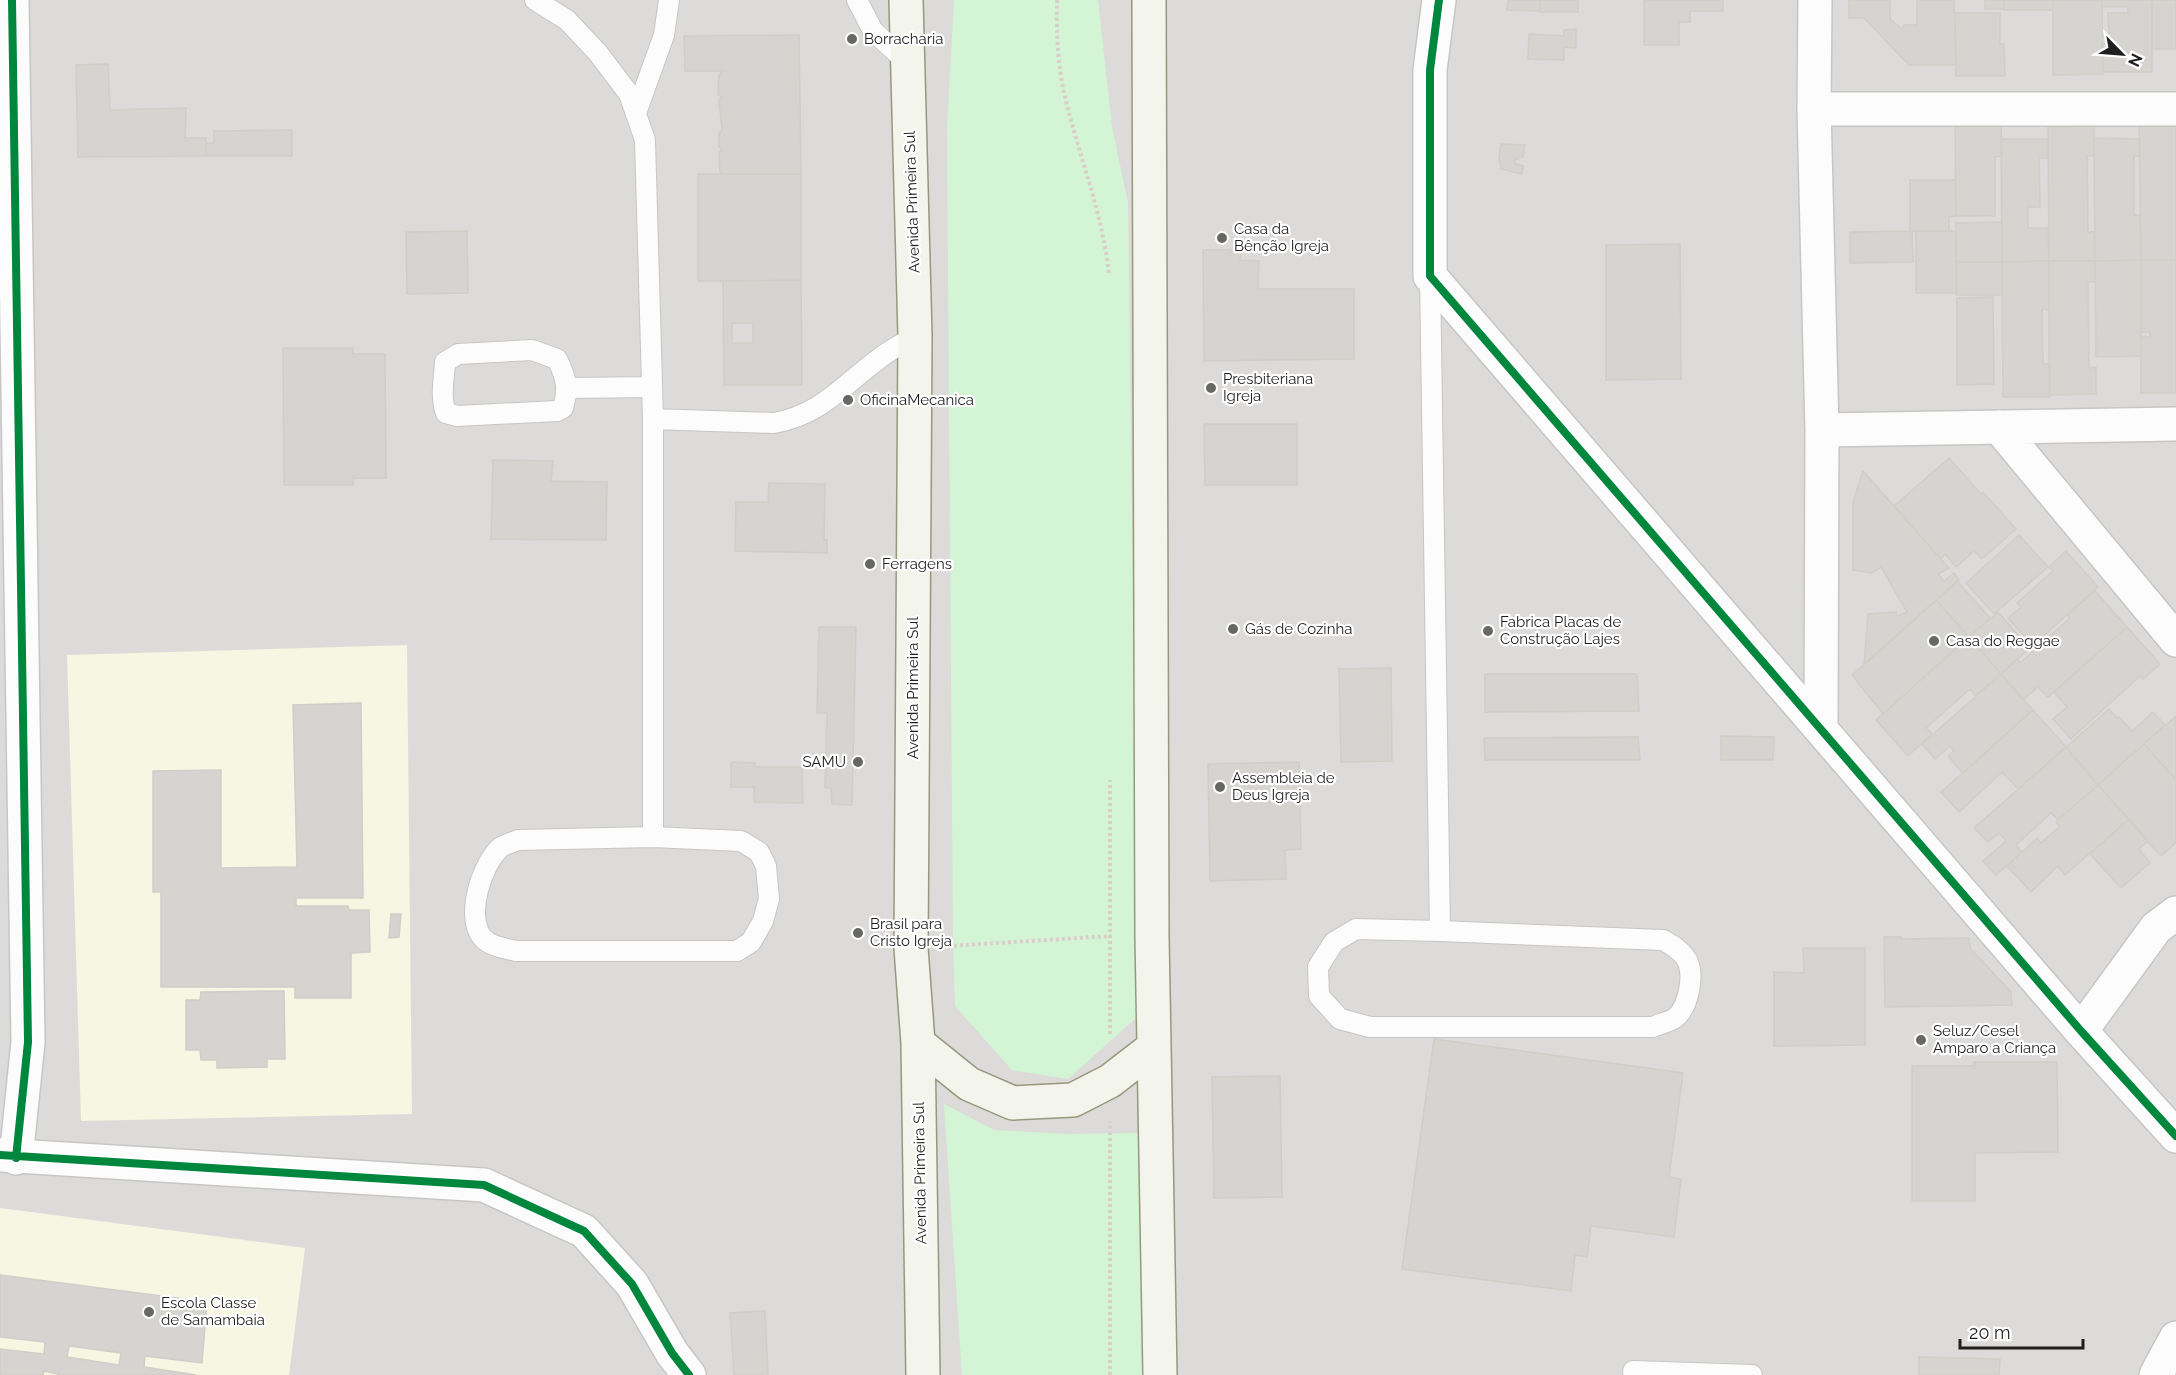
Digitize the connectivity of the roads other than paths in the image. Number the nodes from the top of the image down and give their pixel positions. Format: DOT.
graph roads {
  1 [pos="12,0"];
  2 [pos="535,0"];
  3 [pos="669,0"];
  4 [pos="857,0"];
  5 [pos="906,0"];
  6 [pos="1149,0"];
  7 [pos="1439,0"];
  8 [pos="1815,0"];
  9 [pos="908,63"];
  10 [pos="1815,109"];
  11 [pos="2176,109"];
  12 [pos="636,113"];
  13 [pos="1430,276"];
  14 [pos="8,285"];
  15 [pos="915,336"];
  16 [pos="652,387"];
  17 [pos="568,388"];
  18 [pos="653,419"];
  19 [pos="2176,424"];
  20 [pos="1999,427"];
  21 [pos="1822,429"];
  22 [pos="11,562"];
  23 [pos="2176,640"];
  24 [pos="1821,728"];
  25 [pos="652,837"];
  26 [pos="13,839"];
  27 [pos="2176,913"];
  28 [pos="1440,931"];
  29 [pos="2080,1030"];
  30 [pos="918,1043"];
  31 [pos="1154,1047"];
  32 [pos="2176,1136"];
  33 [pos="8,1156"];
  34 [pos="2176,1338"];
  35 [pos="1633,1371"];
  36 [pos="689,1375"];
  37 [pos="923,1375"];
  38 [pos="1160,1375"];
  39 [pos="1752,1375"];
  40 [pos="2156,1375"];
  1 -- 14 [label="street"];
  2 -- 12 [label="lane"];
  3 -- 12 [label="lane"];
  4 -- 9 [label="lane"];
  5 -- 9 [label="main road, Avenida Primeira Sul"];
  6 -- 31 [label="main road"];
  7 -- 13 [label="street"];
  8 -- 10 [label="street"];
  9 -- 15 [label="main road, Avenida Primeira Sul"];
  10 -- 11 [label="street"];
  10 -- 21 [label="street"];
  12 -- 16 [label="lane"];
  13 -- 24 [label="street"];
  13 -- 28 [label="lane"];
  14 -- 22 [label="street"];
  15 -- 18 [label="lane"];
  15 -- 30 [label="main road, Avenida Primeira Sul"];
  16 -- 17 [label="lane"];
  16 -- 18 [label="lane"];
  17 -- 17 [label="lane"];
  18 -- 25 [label="lane"];
  19 -- 20 [label="street"];
  20 -- 21 [label="street"];
  20 -- 23 [label="street"];
  21 -- 24 [label="street"];
  22 -- 26 [label="street"];
  24 -- 29 [label="street"];
  25 -- 25 [label="lane"];
  26 -- 33 [label="street"];
  27 -- 29 [label="street"];
  28 -- 28 [label="lane"];
  29 -- 32 [label="street"];
  30 -- 31 [label="main road"];
  30 -- 37 [label="main road, Avenida Primeira Sul"];
  31 -- 38 [label="main road"];
  33 -- 36 [label="street"];
  34 -- 40 [label="street"];
  35 -- 39 [label="lane"];
}
